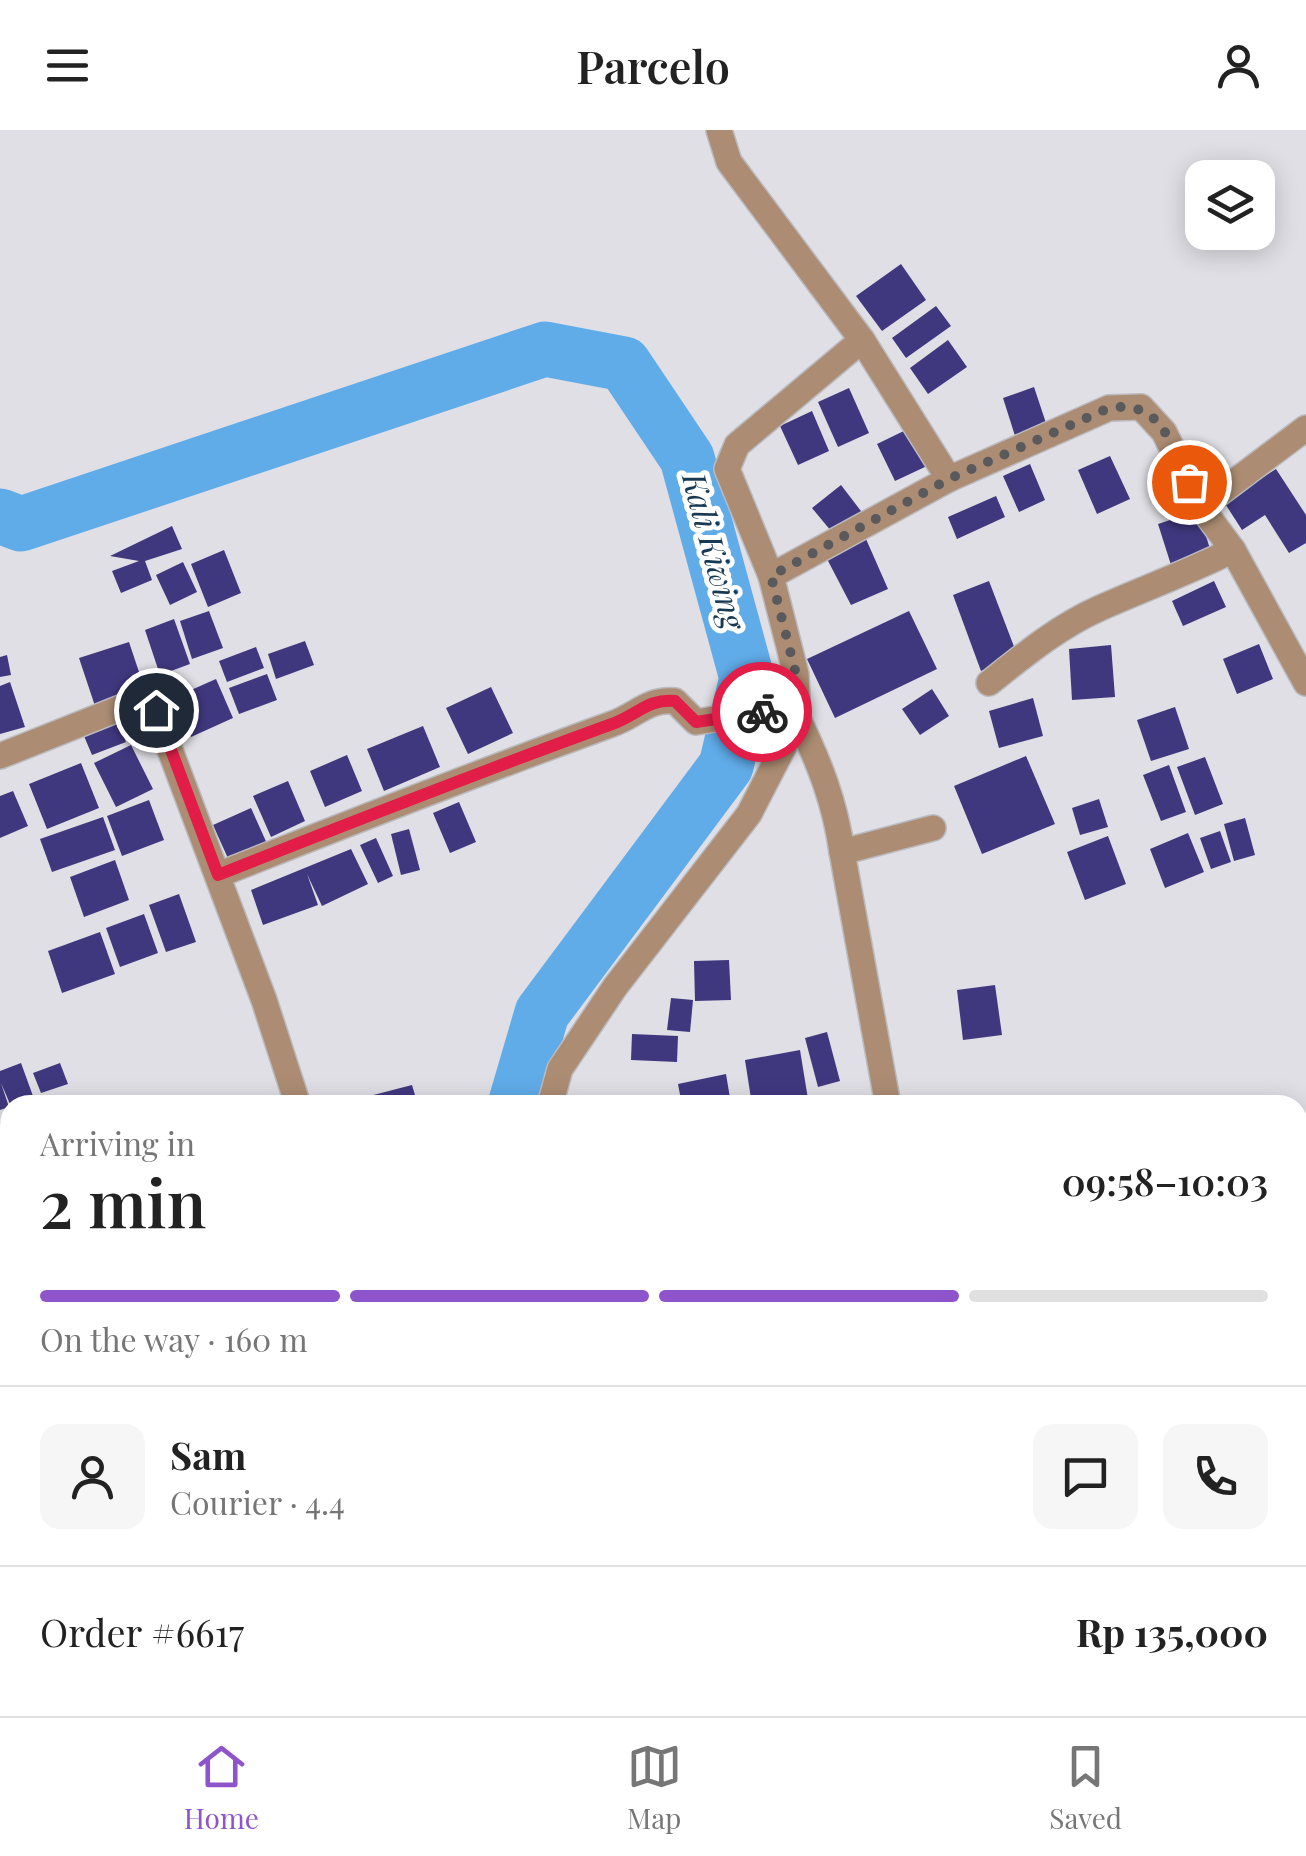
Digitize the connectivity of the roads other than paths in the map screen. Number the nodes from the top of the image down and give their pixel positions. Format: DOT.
graph roads {
  1 [pos="719,130"];
  2 [pos="862,340"];
  3 [pos="1306,428"];
  4 [pos="949,479"];
  5 [pos="1201,507"];
  6 [pos="1233,550"];
  7 [pos="771,576"];
  8 [pos="1306,682"];
  9 [pos="989,683"];
  10 [pos="791,712"];
  11 [pos="0,756"];
  12 [pos="933,828"];
  13 [pos="842,852"];
  14 [pos="218,875"];
  15 [pos="295,1095"];
  16 [pos="553,1095"];
  17 [pos="886,1095"];
  1 -- 2 [label="street"];
  2 -- 4 [label="street"];
  2 -- 7 [label="street"];
  3 -- 5 [label="street"];
  4 -- 5 [label="street"];
  4 -- 7 [label="street"];
  5 -- 6 [label="street"];
  6 -- 8 [label="street"];
  6 -- 9 [label="street"];
  7 -- 10 [label="street"];
  10 -- 13 [label="street"];
  10 -- 14 [label="street"];
  10 -- 16 [label="street"];
  11 -- 14 [label="street"];
  12 -- 13 [label="street"];
  13 -- 17 [label="street"];
  14 -- 15 [label="street"];
}
